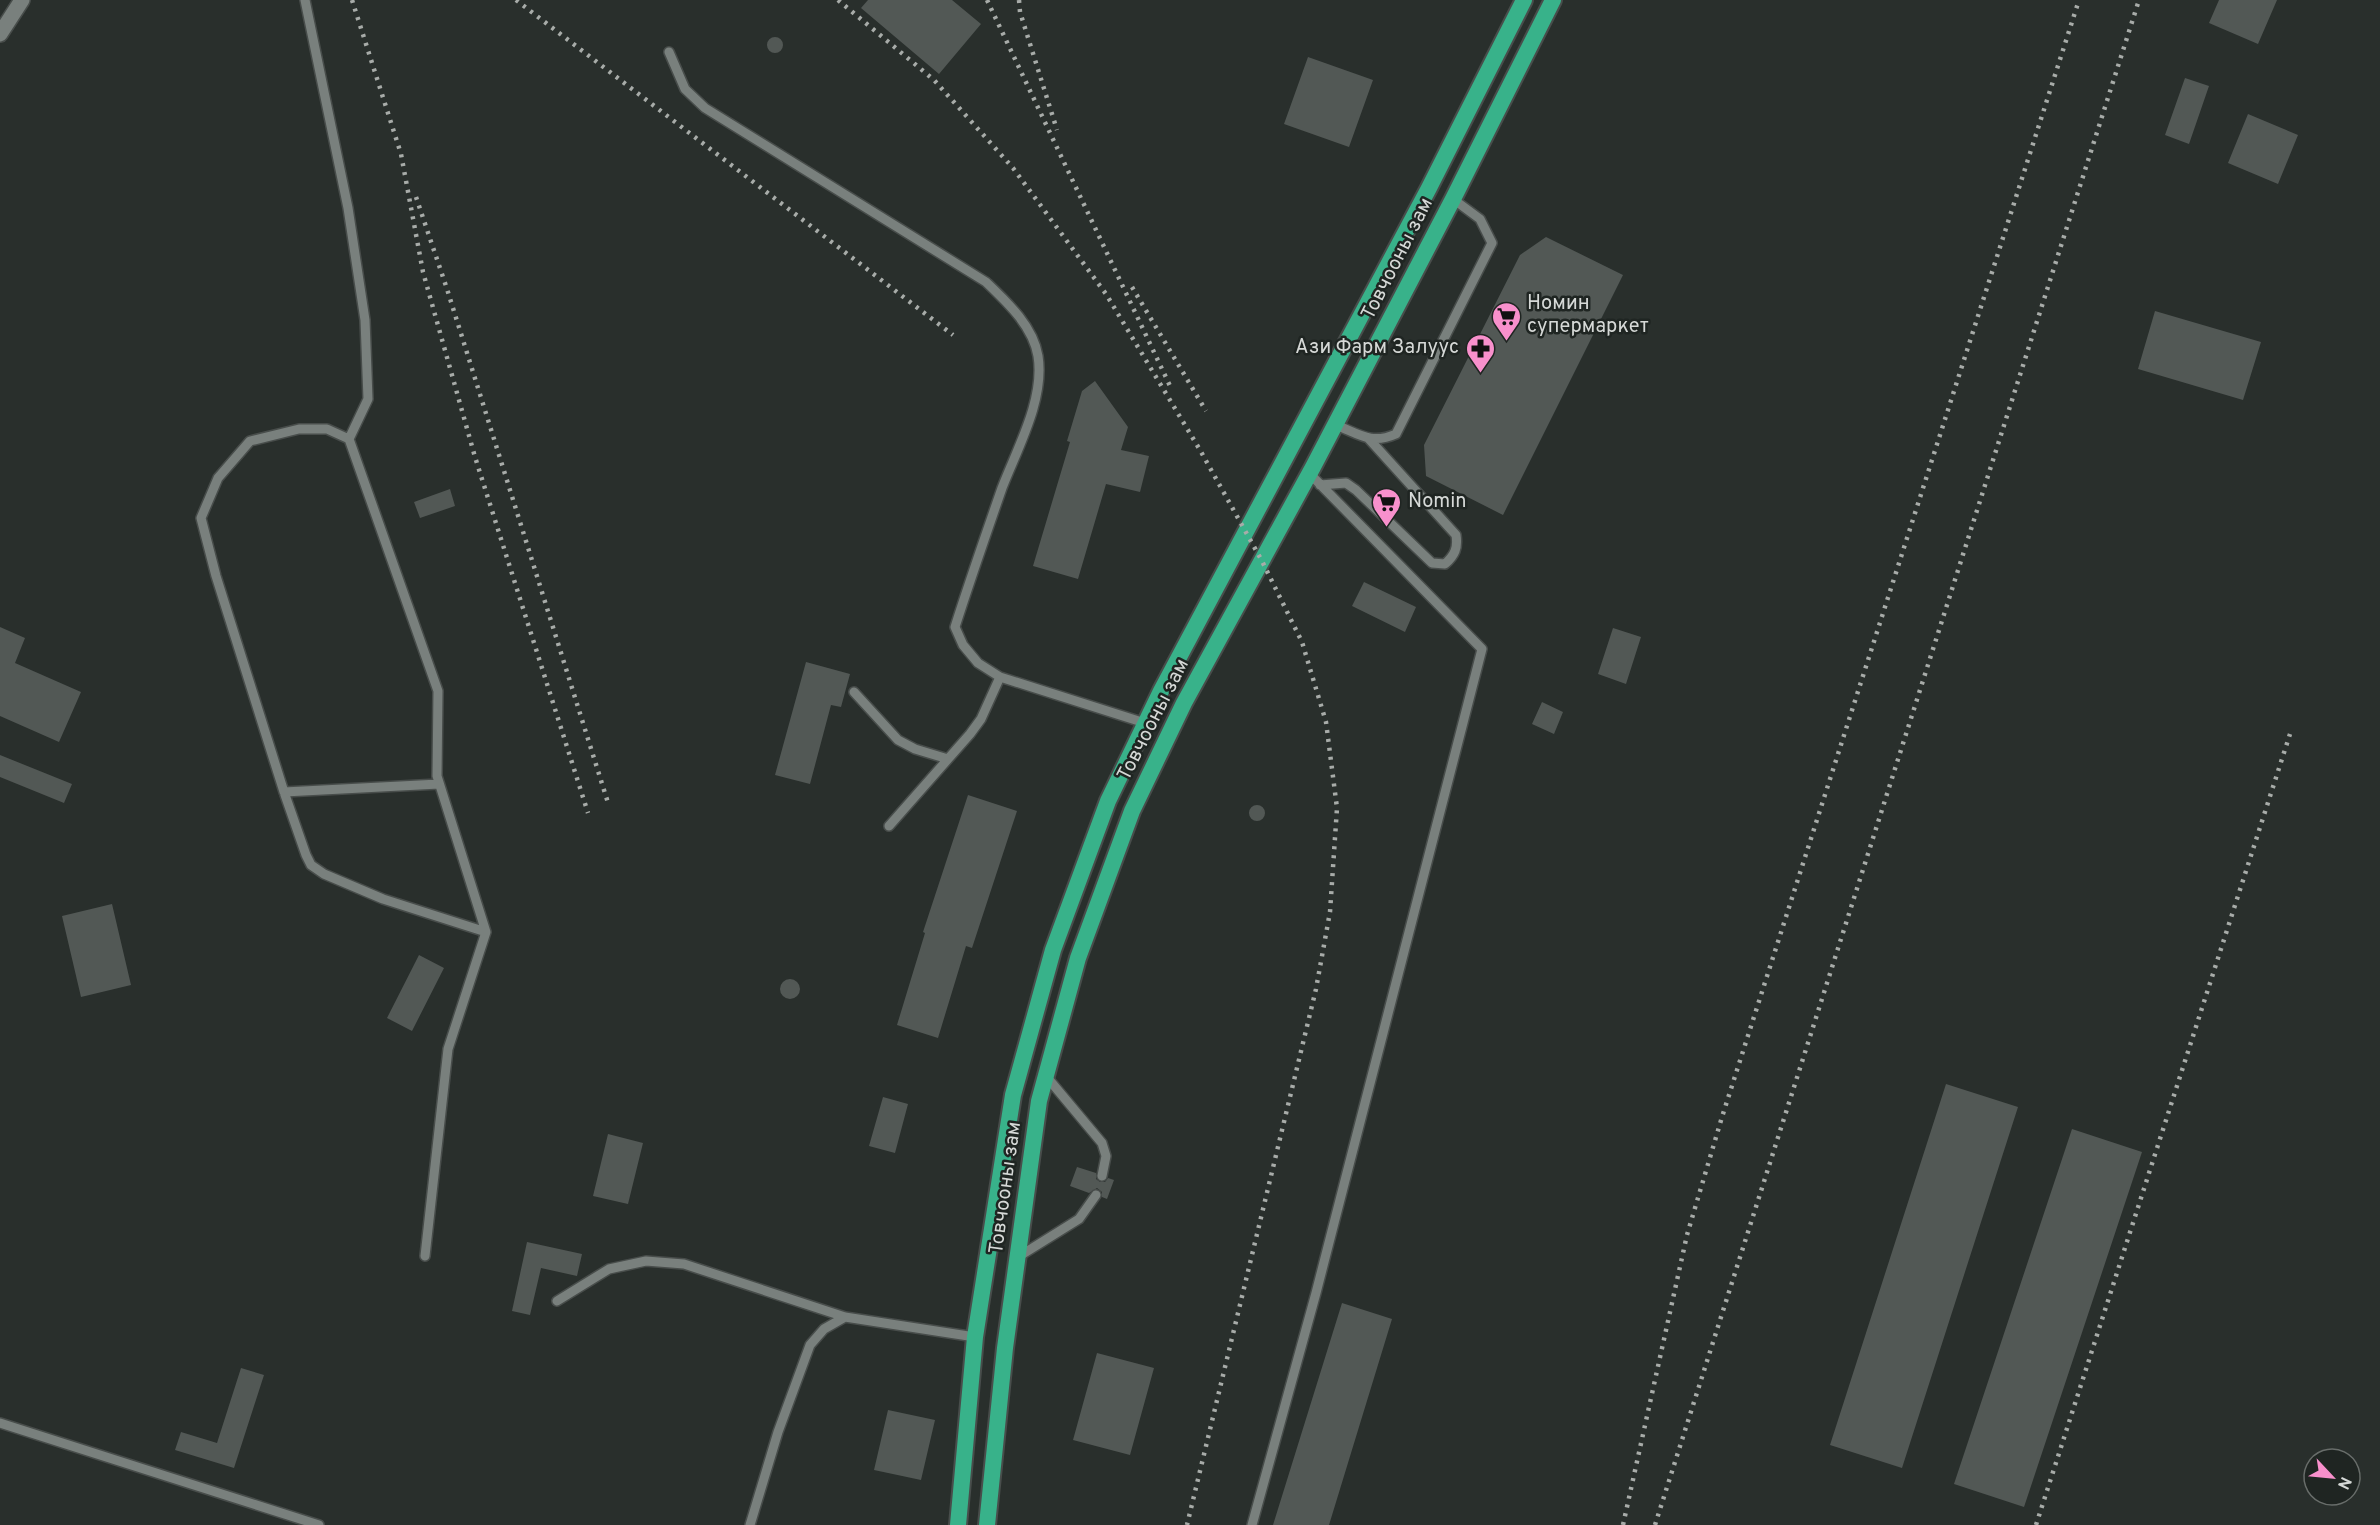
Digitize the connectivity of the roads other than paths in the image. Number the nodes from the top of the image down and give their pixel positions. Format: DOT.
graph roads {
  1 [pos="22,0"];
  2 [pos="306,0"];
  3 [pos="1524,0"];
  4 [pos="1553,0"];
  5 [pos="0,34"];
  6 [pos="669,52"];
  7 [pos="1453,200"];
  8 [pos="1336,424"];
  9 [pos="350,439"];
  10 [pos="1369,439"];
  11 [pos="1315,479"];
  12 [pos="1000,677"];
  13 [pos="854,692"];
  14 [pos="1145,723"];
  15 [pos="948,759"];
  16 [pos="439,784"];
  17 [pos="284,792"];
  18 [pos="889,826"];
  19 [pos="486,932"];
  20 [pos="1046,1076"];
  21 [pos="1102,1176"];
  22 [pos="1096,1195"];
  23 [pos="425,1256"];
  24 [pos="1018,1257"];
  25 [pos="557,1301"];
  26 [pos="845,1317"];
  27 [pos="975,1337"];
  28 [pos="0,1422"];
  29 [pos="319,1525"];
  30 [pos="750,1525"];
  31 [pos="958,1525"];
  32 [pos="987,1525"];
  33 [pos="1252,1525"];
  1 -- 5 [label="street"];
  2 -- 9 [label="lane"];
  3 -- 14 [label="highway, Товчооны зам"];
  4 -- 7 [label="highway, Товчооны зам"];
  6 -- 12 [label="lane"];
  7 -- 8 [label="highway, Товчооны зам"];
  7 -- 10 [label="lane"];
  8 -- 10 [label="lane"];
  8 -- 11 [label="highway, Товчооны зам"];
  9 -- 16 [label="lane"];
  9 -- 17 [label="lane"];
  10 -- 11 [label="lane"];
  11 -- 20 [label="highway, Товчооны зам"];
  11 -- 33 [label="lane"];
  12 -- 14 [label="lane"];
  12 -- 15 [label="lane"];
  13 -- 15 [label="lane"];
  14 -- 27 [label="highway, Товчооны зам"];
  15 -- 18 [label="lane"];
  16 -- 17 [label="lane"];
  16 -- 19 [label="lane"];
  17 -- 19 [label="lane"];
  19 -- 23 [label="lane"];
  20 -- 21 [label="lane"];
  20 -- 24 [label="highway, Товчооны зам"];
  22 -- 24 [label="lane"];
  24 -- 32 [label="highway, Товчооны зам"];
  25 -- 26 [label="lane"];
  26 -- 27 [label="lane"];
  26 -- 30 [label="lane"];
  27 -- 31 [label="highway, Товчооны зам"];
  28 -- 29 [label="lane"];
}
